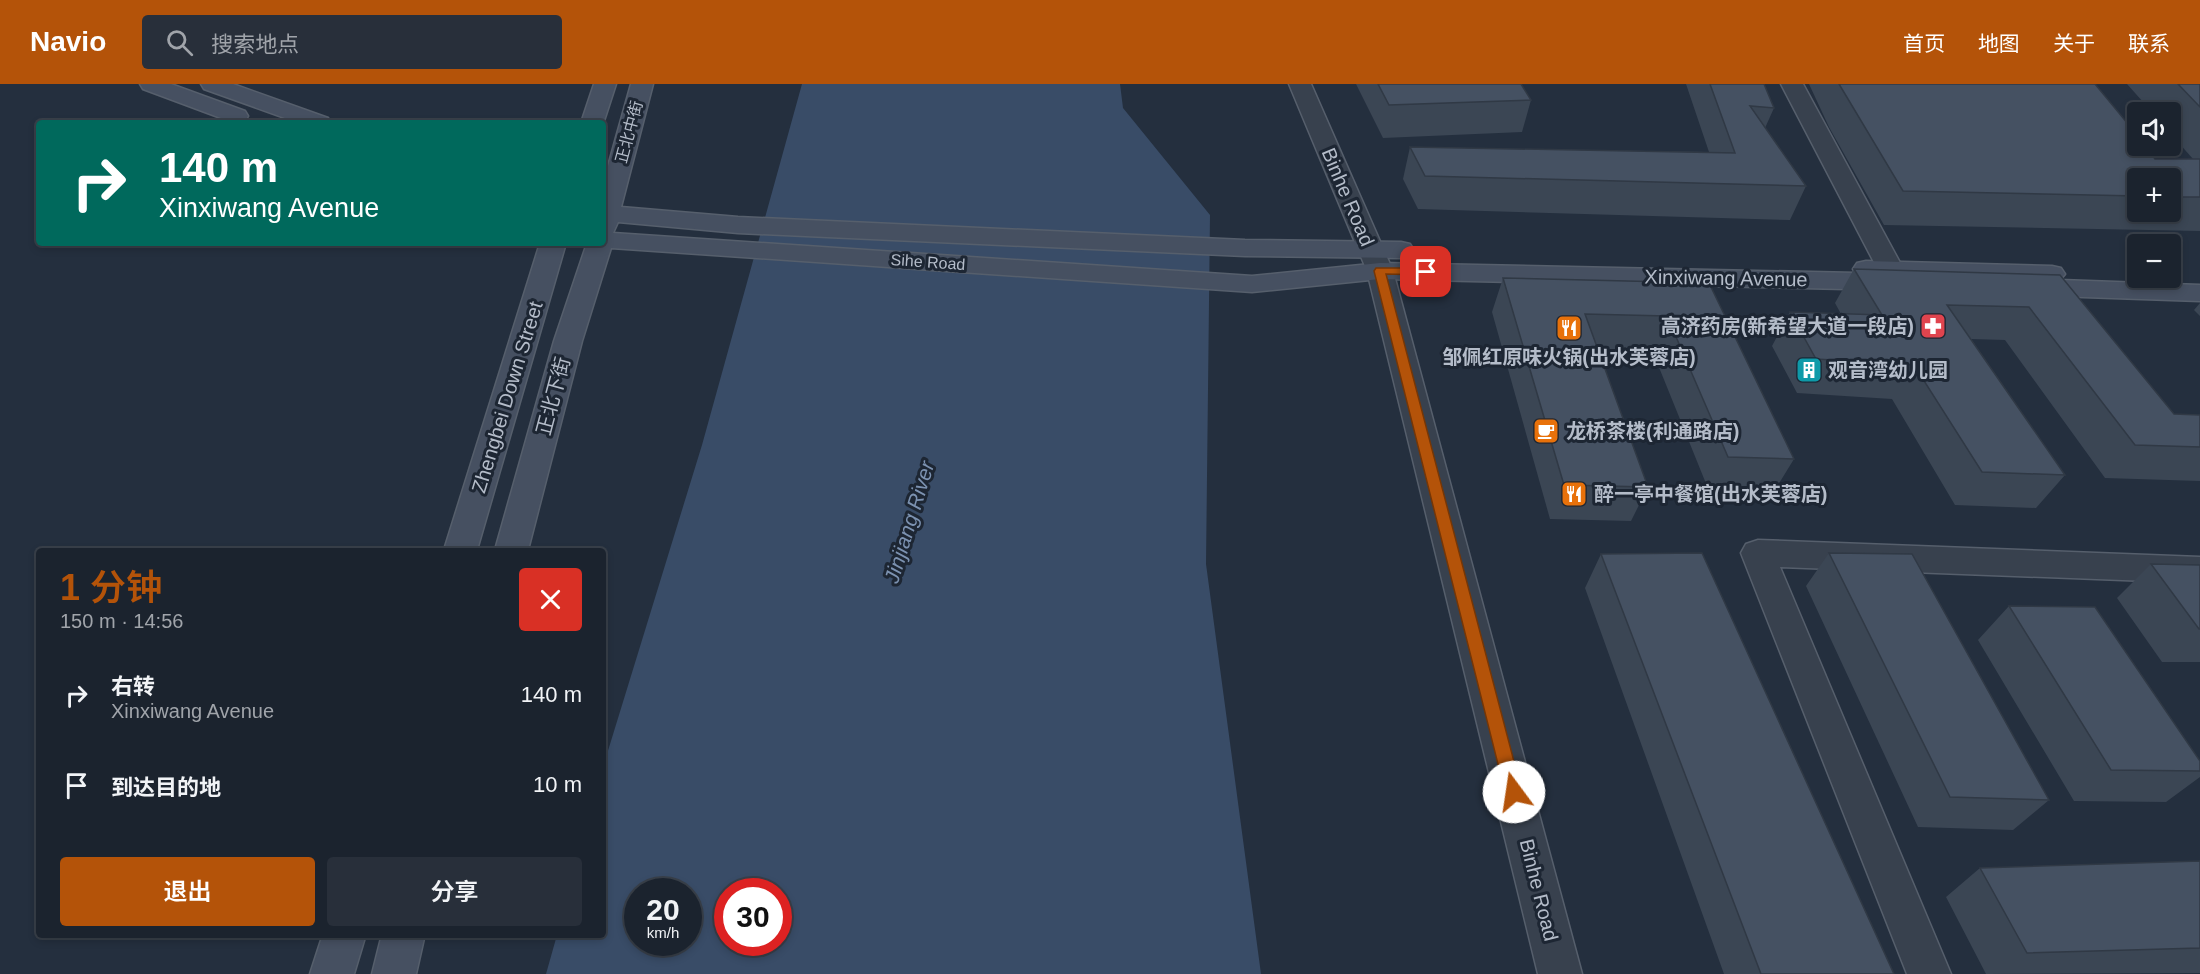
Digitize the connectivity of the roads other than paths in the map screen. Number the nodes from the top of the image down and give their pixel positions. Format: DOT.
graph roads {
  1 [pos="152,84"];
  2 [pos="212,84"];
  3 [pos="605,84"];
  4 [pos="642,84"];
  5 [pos="1300,84"];
  6 [pos="1792,84"];
  7 [pos="249,120"];
  8 [pos="312,120"];
  9 [pos="593,120"];
  10 [pos="606,212"];
  11 [pos="606,219"];
  12 [pos="606,240"];
  13 [pos="552,246"];
  14 [pos="599,246"];
  15 [pos="1375,260"];
  16 [pos="1891,270"];
  17 [pos="2127,277"];
  18 [pos="2181,279"];
  19 [pos="2200,279"];
  20 [pos="1252,284"];
  21 [pos="2200,293"];
  22 [pos="461,548"];
  23 [pos="512,548"];
  24 [pos="2200,570"];
  25 [pos="344,938"];
  26 [pos="404,938"];
  27 [pos="332,974"];
  28 [pos="394,974"];
  29 [pos="1560,974"];
  30 [pos="1929,974"];
  1 -- 7 [label="street"];
  2 -- 8 [label="street"];
  3 -- 9 [label="street"];
  4 -- 10 [label="street, 正北中街"];
  5 -- 15 [label="street, Binhe Road"];
  6 -- 16 [label="street"];
  11 -- 15 [label="street, Sihe Road"];
  12 -- 20 [label="street, Sihe Road"];
  13 -- 22 [label="street, Zhengbei Down Street"];
  14 -- 23 [label="street, 正北下街"];
  15 -- 16 [label="street"];
  15 -- 20 [label="street, Xinxiwang Avenue"];
  15 -- 21 [label="street, Xinxiwang Avenue"];
  15 -- 29 [label="street, Binhe Road"];
  16 -- 17 [label="street"];
  18 -- 19 [label="street"];
  24 -- 30 [label="street"];
  25 -- 27 [label="street"];
  26 -- 28 [label="street"];
}
